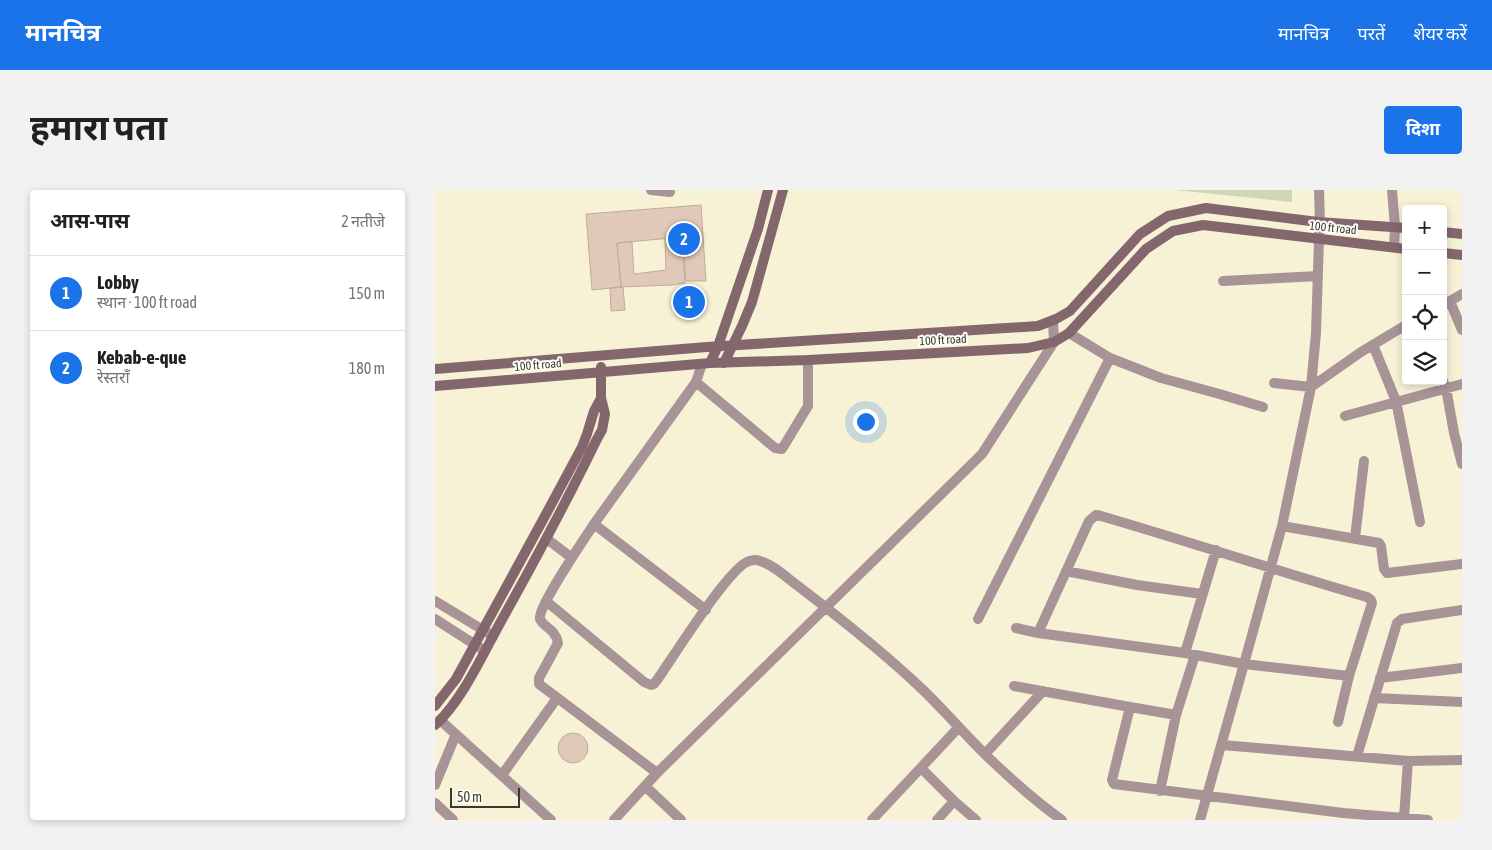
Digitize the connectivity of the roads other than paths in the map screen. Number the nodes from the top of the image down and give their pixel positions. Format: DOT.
graph roads {
  1 [pos="651,190"];
  2 [pos="768,190"];
  3 [pos="783,190"];
  4 [pos="1319,190"];
  5 [pos="1392,190"];
  6 [pos="670,192"];
  7 [pos="1320,222"];
  8 [pos="1395,227"];
  9 [pos="1402,228"];
  10 [pos="1447,232"];
  11 [pos="1462,234"];
  12 [pos="1319,239"];
  13 [pos="1394,247"];
  14 [pos="1402,248"];
  15 [pos="1447,252"];
  16 [pos="1462,254"];
  17 [pos="1318,276"];
  18 [pos="1223,281"];
  19 [pos="1462,294"];
  20 [pos="1447,303"];
  21 [pos="1053,320"];
  22 [pos="1402,327"];
  23 [pos="1462,330"];
  24 [pos="1069,333"];
  25 [pos="1054,342"];
  26 [pos="1373,345"];
  27 [pos="718,346"];
  28 [pos="733,346"];
  29 [pos="600,356"];
  30 [pos="1110,358"];
  31 [pos="808,360"];
  32 [pos="724,363"];
  33 [pos="706,364"];
  34 [pos="435,369"];
  35 [pos="601,372"];
  36 [pos="695,382"];
  37 [pos="1274,383"];
  38 [pos="1462,384"];
  39 [pos="1445,385"];
  40 [pos="1447,385"];
  41 [pos="435,386"];
  42 [pos="1311,386"];
  43 [pos="601,398"];
  44 [pos="1396,401"];
  45 [pos="1263,408"];
  46 [pos="1345,416"];
  47 [pos="1364,461"];
  48 [pos="1462,464"];
  49 [pos="1420,522"];
  50 [pos="594,524"];
  51 [pos="1282,526"];
  52 [pos="1355,538"];
  53 [pos="547,539"];
  54 [pos="1215,550"];
  55 [pos="572,558"];
  56 [pos="1462,564"];
  57 [pos="1270,568"];
  58 [pos="1066,571"];
  59 [pos="1202,594"];
  60 [pos="435,601"];
  61 [pos="546,601"];
  62 [pos="826,607"];
  63 [pos="706,610"];
  64 [pos="1462,610"];
  65 [pos="435,618"];
  66 [pos="978,619"];
  67 [pos="1016,628"];
  68 [pos="483,630"];
  69 [pos="1039,633"];
  70 [pos="493,636"];
  71 [pos="475,644"];
  72 [pos="485,651"];
  73 [pos="1190,654"];
  74 [pos="1245,664"];
  75 [pos="1462,668"];
  76 [pos="1349,676"];
  77 [pos="1379,678"];
  78 [pos="1015,686"];
  79 [pos="1043,691"];
  80 [pos="557,698"];
  81 [pos="1374,698"];
  82 [pos="1462,702"];
  83 [pos="435,706"];
  84 [pos="1130,707"];
  85 [pos="1176,715"];
  86 [pos="438,722"];
  87 [pos="1338,722"];
  88 [pos="959,727"];
  89 [pos="456,734"];
  90 [pos="1222,745"];
  91 [pos="985,754"];
  92 [pos="1357,756"];
  93 [pos="1462,760"];
  94 [pos="1407,761"];
  95 [pos="921,768"];
  96 [pos="657,773"];
  97 [pos="502,776"];
  98 [pos="435,785"];
  99 [pos="645,786"];
  100 [pos="1160,791"];
  101 [pos="1207,796"];
  102 [pos="955,801"];
  103 [pos="435,803"];
  104 [pos="1343,817"];
  105 [pos="1404,818"];
  106 [pos="453,820"];
  107 [pos="551,820"];
  108 [pos="614,820"];
  109 [pos="681,820"];
  110 [pos="872,820"];
  111 [pos="937,820"];
  112 [pos="976,820"];
  113 [pos="1062,820"];
  114 [pos="1200,820"];
  115 [pos="1428,820"];
  1 -- 6 [label="street"];
  2 -- 27 [label="main road"];
  3 -- 28 [label="main road"];
  4 -- 7 [label="street"];
  5 -- 8 [label="street"];
  7 -- 8 [label="main road, 100 ft road"];
  7 -- 12 [label="street"];
  7 -- 21 [label="main road, 100 ft road"];
  8 -- 9 [label="main road, 100 ft road"];
  8 -- 13 [label="street"];
  10 -- 11 [label="main road"];
  12 -- 13 [label="main road, 100 ft road"];
  12 -- 17 [label="street"];
  12 -- 24 [label="main road, 100 ft road"];
  13 -- 14 [label="main road, 100 ft road"];
  15 -- 16 [label="main road"];
  17 -- 18 [label="street"];
  17 -- 42 [label="street"];
  19 -- 20 [label="street"];
  20 -- 23 [label="street"];
  21 -- 25 [label="street"];
  21 -- 28 [label="main road, 100 ft road"];
  22 -- 26 [label="street"];
  24 -- 25 [label="main road, 100 ft road"];
  24 -- 30 [label="street"];
  25 -- 31 [label="main road, 100 ft road"];
  25 -- 62 [label="street"];
  26 -- 42 [label="street"];
  26 -- 44 [label="street"];
  27 -- 28 [label="main road, 100 ft road"];
  27 -- 29 [label="main road, 100 ft road"];
  27 -- 33 [label="main road"];
  28 -- 32 [label="main road"];
  29 -- 34 [label="main road, 100 ft road"];
  29 -- 35 [label="main road"];
  30 -- 45 [label="street"];
  30 -- 66 [label="street"];
  31 -- 32 [label="main road, 100 ft road"];
  31 -- 36 [label="street"];
  32 -- 33 [label="main road, 100 ft road"];
  33 -- 35 [label="main road, 100 ft road"];
  33 -- 36 [label="street"];
  35 -- 41 [label="main road, 100 ft road"];
  35 -- 43 [label="main road"];
  36 -- 50 [label="street"];
  37 -- 42 [label="street"];
  38 -- 40 [label="street"];
  39 -- 44 [label="street"];
  39 -- 48 [label="street"];
  42 -- 51 [label="street"];
  43 -- 53 [label="main road"];
  43 -- 68 [label="main road"];
  44 -- 46 [label="street"];
  44 -- 49 [label="street"];
  47 -- 52 [label="street"];
  50 -- 55 [label="street"];
  50 -- 63 [label="street"];
  51 -- 52 [label="street"];
  51 -- 57 [label="street"];
  52 -- 56 [label="street"];
  53 -- 55 [label="street"];
  53 -- 70 [label="main road"];
  54 -- 57 [label="street"];
  54 -- 58 [label="street"];
  54 -- 59 [label="street"];
  55 -- 61 [label="street"];
  57 -- 74 [label="street"];
  57 -- 76 [label="street"];
  58 -- 59 [label="street"];
  58 -- 69 [label="street"];
  59 -- 73 [label="street"];
  60 -- 68 [label="street"];
  61 -- 63 [label="street"];
  61 -- 80 [label="street"];
  62 -- 63 [label="street"];
  62 -- 88 [label="street"];
  62 -- 96 [label="street"];
  64 -- 77 [label="street"];
  65 -- 71 [label="street"];
  67 -- 69 [label="street"];
  68 -- 70 [label="street"];
  68 -- 71 [label="main road"];
  69 -- 73 [label="street"];
  70 -- 72 [label="main road"];
  71 -- 72 [label="street"];
  71 -- 83 [label="main road"];
  72 -- 86 [label="main road"];
  73 -- 74 [label="street"];
  73 -- 85 [label="street"];
  74 -- 76 [label="street"];
  74 -- 90 [label="street"];
  75 -- 77 [label="street"];
  76 -- 87 [label="street"];
  77 -- 81 [label="street"];
  78 -- 79 [label="street"];
  79 -- 84 [label="street"];
  79 -- 91 [label="street"];
  80 -- 96 [label="street"];
  80 -- 97 [label="street"];
  81 -- 82 [label="street"];
  81 -- 92 [label="street"];
  84 -- 85 [label="street"];
  84 -- 100 [label="street"];
  85 -- 100 [label="street"];
  86 -- 89 [label="street"];
  88 -- 91 [label="street"];
  88 -- 95 [label="street"];
  89 -- 97 [label="street"];
  89 -- 98 [label="street"];
  90 -- 92 [label="street"];
  90 -- 101 [label="street"];
  91 -- 113 [label="street"];
  92 -- 94 [label="street"];
  93 -- 94 [label="street"];
  94 -- 105 [label="street"];
  95 -- 102 [label="street"];
  95 -- 110 [label="street"];
  96 -- 99 [label="street"];
  97 -- 107 [label="street"];
  99 -- 108 [label="street"];
  99 -- 109 [label="street"];
  100 -- 101 [label="street"];
  101 -- 104 [label="street"];
  101 -- 114 [label="street"];
  102 -- 111 [label="street"];
  102 -- 112 [label="street"];
  103 -- 106 [label="street"];
  104 -- 105 [label="street"];
  105 -- 115 [label="street"];
}
